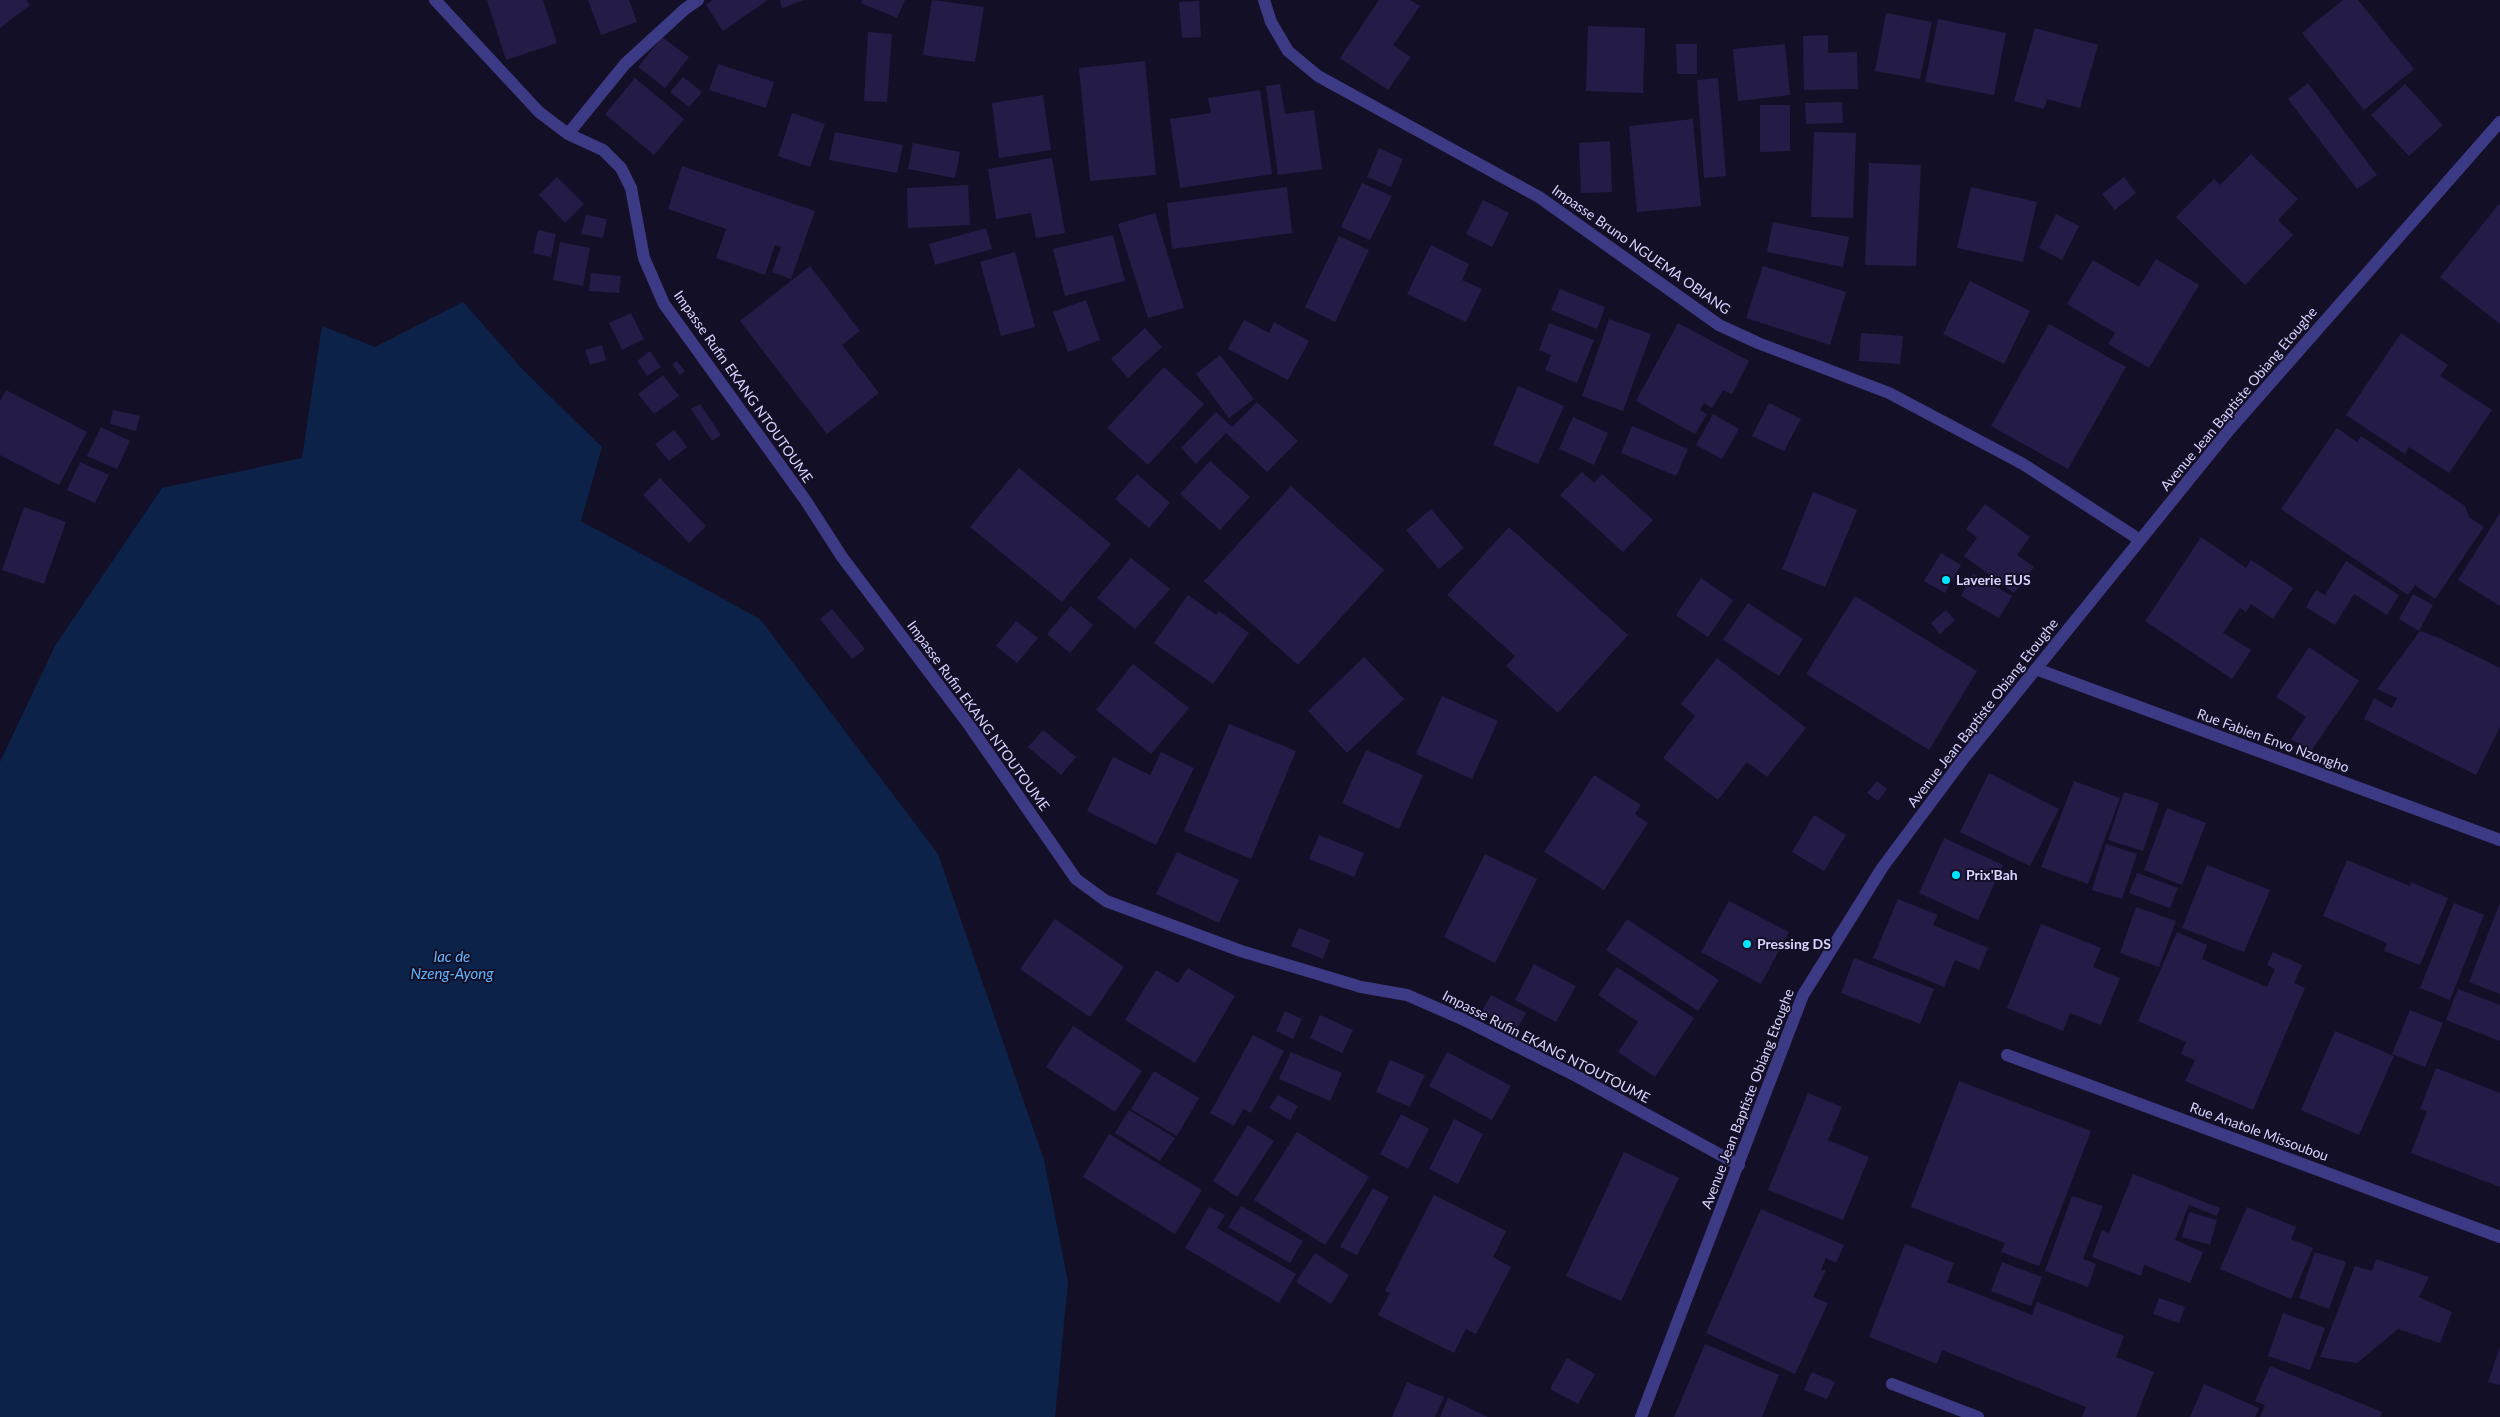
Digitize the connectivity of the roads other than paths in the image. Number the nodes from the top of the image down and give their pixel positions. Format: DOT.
graph roads {
  1 [pos="435,0"];
  2 [pos="698,0"];
  3 [pos="1264,0"];
  4 [pos="2500,122"];
  5 [pos="568,134"];
  6 [pos="2140,540"];
  7 [pos="2036,669"];
  8 [pos="2500,840"];
  9 [pos="2007,1055"];
  10 [pos="1739,1165"];
  11 [pos="2500,1237"];
  12 [pos="1892,1384"];
  13 [pos="1641,1417"];
  14 [pos="1978,1417"];
  1 -- 5 [label="street, Impasse Rufin EKANG NTOUTOUME"];
  2 -- 5 [label="street"];
  3 -- 6 [label="street, Impasse Bruno NGUEMA OBIANG"];
  4 -- 6 [label="street, Avenue Jean Baptiste Obiang Etoughe"];
  5 -- 10 [label="street, Impasse Rufin EKANG NTOUTOUME"];
  6 -- 7 [label="street, Avenue Jean Baptiste Obiang Etoughe"];
  7 -- 8 [label="street, Rue Fabien Envo Nzongho"];
  7 -- 10 [label="street, Avenue Jean Baptiste Obiang Etoughe"];
  9 -- 11 [label="street, Rue Anatole Missoubou"];
  10 -- 13 [label="street, Avenue Jean Baptiste Obiang Etoughe"];
  12 -- 14 [label="street"];
}
